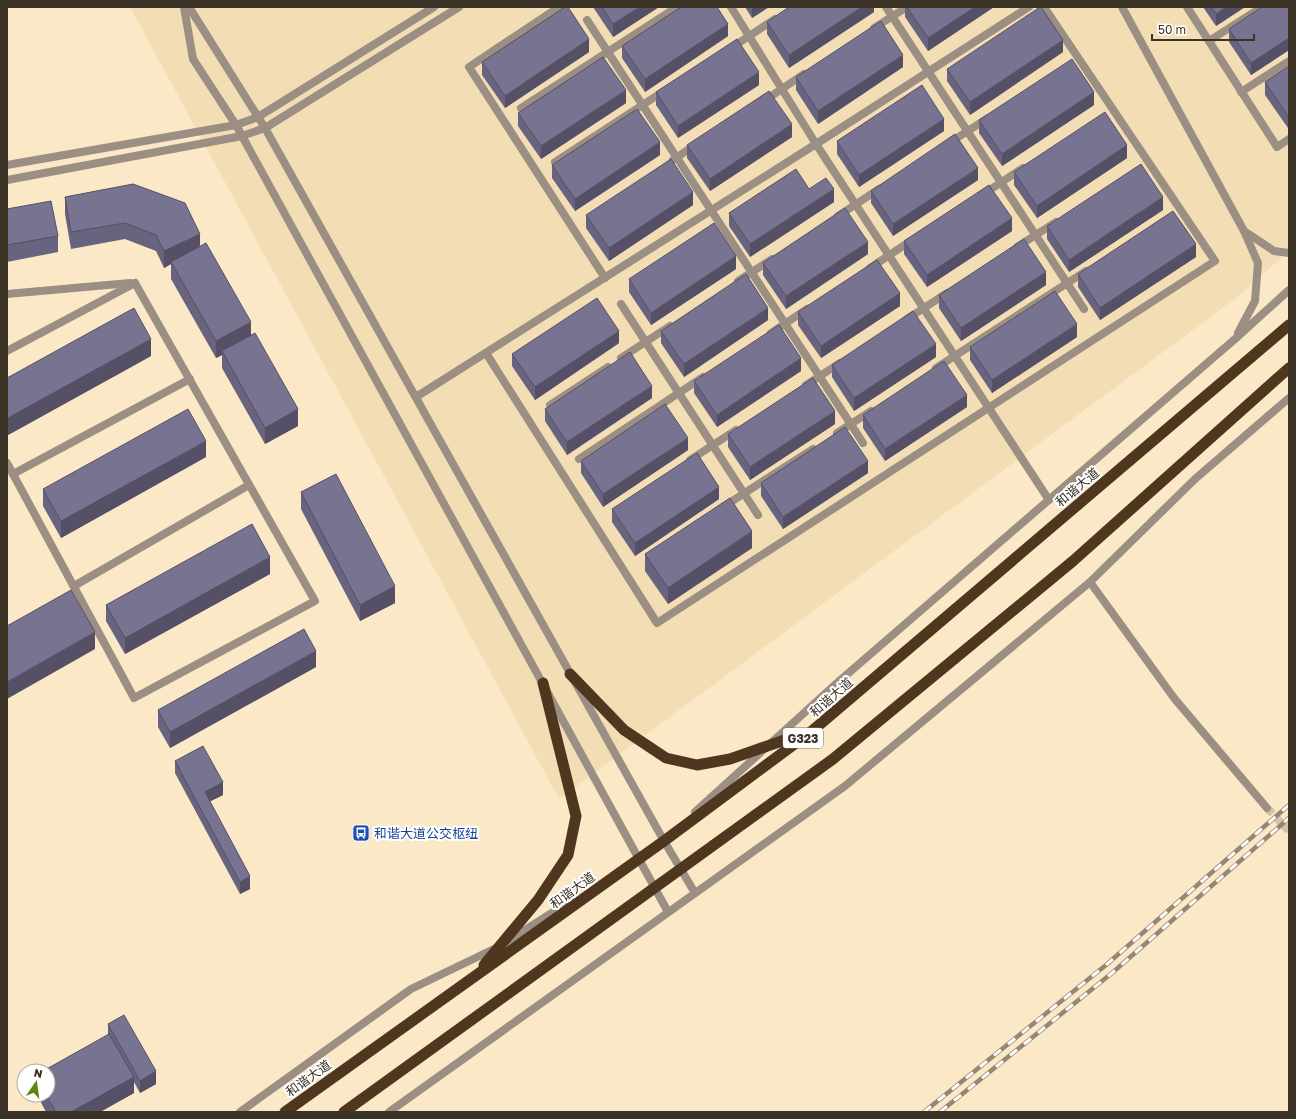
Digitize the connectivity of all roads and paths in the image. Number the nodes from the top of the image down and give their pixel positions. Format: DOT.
graph roads {
  1 [pos="184,7"];
  2 [pos="189,7"];
  3 [pos="434,7"];
  4 [pos="459,7"];
  5 [pos="559,7"];
  6 [pos="677,7"];
  7 [pos="731,7"];
  8 [pos="886,7"];
  9 [pos="907,7"];
  10 [pos="1029,7"];
  11 [pos="1044,7"];
  12 [pos="1122,7"];
  13 [pos="1187,7"];
  14 [pos="1262,7"];
  15 [pos="781,15"];
  16 [pos="893,16"];
  17 [pos="587,20"];
  18 [pos="867,33"];
  19 [pos="749,36"];
  20 [pos="1209,41"];
  21 [pos="607,52"];
  22 [pos="723,53"];
  23 [pos="1289,61"];
  24 [pos="929,71"];
  25 [pos="808,72"];
  26 [pos="669,88"];
  27 [pos="782,88"];
  28 [pos="1241,92"];
  29 [pos="642,105"];
  30 [pos="756,106"];
  31 [pos="521,108"];
  32 [pos="993,114"];
  33 [pos="258,117"];
  34 [pos="236,125"];
  35 [pos="265,128"];
  36 [pos="968,131"];
  37 [pos="242,136"];
  38 [pos="1289,139"];
  39 [pos="703,140"];
  40 [pos="816,144"];
  41 [pos="942,148"];
  42 [pos="676,158"];
  43 [pos="1033,161"];
  44 [pos="555,162"];
  45 [pos="7,165"];
  46 [pos="664,166"];
  47 [pos="7,180"];
  48 [pos="889,182"];
  49 [pos="1001,182"];
  50 [pos="975,200"];
  51 [pos="855,204"];
  52 [pos="711,210"];
  53 [pos="1062,218"];
  54 [pos="829,222"];
  55 [pos="1244,231"];
  56 [pos="922,234"];
  57 [pos="1036,235"];
  58 [pos="1009,252"];
  59 [pos="1289,253"];
  60 [pos="778,256"];
  61 [pos="889,256"];
  62 [pos="1093,266"];
  63 [pos="752,273"];
  64 [pos="863,273"];
  65 [pos="605,278"];
  66 [pos="135,282"];
  67 [pos="1067,283"];
  68 [pos="732,286"];
  69 [pos="956,287"];
  70 [pos="1289,290"];
  71 [pos="7,294"];
  72 [pos="621,304"];
  73 [pos="811,307"];
  74 [pos="924,308"];
  75 [pos="1084,309"];
  76 [pos="678,320"];
  77 [pos="785,324"];
  78 [pos="898,325"];
  79 [pos="1289,325"];
  80 [pos="765,337"];
  81 [pos="1235,339"];
  82 [pos="645,342"];
  83 [pos="7,351"];
  84 [pos="486,353"];
  85 [pos="955,356"];
  86 [pos="846,359"];
  87 [pos="1289,368"];
  88 [pos="712,371"];
  89 [pos="929,373"];
  90 [pos="820,376"];
  91 [pos="190,379"];
  92 [pos="800,389"];
  93 [pos="679,393"];
  94 [pos="416,397"];
  95 [pos="1289,398"];
  96 [pos="550,405"];
  97 [pos="877,407"];
  98 [pos="989,408"];
  99 [pos="746,424"];
  100 [pos="851,424"];
  101 [pos="831,437"];
  102 [pos="863,443"];
  103 [pos="713,446"];
  104 [pos="818,446"];
  105 [pos="579,458"];
  106 [pos="7,462"];
  107 [pos="681,466"];
  108 [pos="13,474"];
  109 [pos="249,485"];
  110 [pos="744,493"];
  111 [pos="1049,500"];
  112 [pos="719,510"];
  113 [pos="758,514"];
  114 [pos="1090,582"];
  115 [pos="74,586"];
  116 [pos="570,674"];
  117 [pos="543,683"];
  118 [pos="812,731"];
  119 [pos="767,746"];
  120 [pos="1267,808"];
  121 [pos="664,841"];
  122 [pos="639,858"];
  123 [pos="681,870"];
  124 [pos="655,888"];
  125 [pos="695,893"];
  126 [pos="668,912"];
  127 [pos="498,948"];
  128 [pos="473,977"];
  129 [pos="240,1112"];
  130 [pos="285,1112"];
  131 [pos="344,1112"];
  132 [pos="389,1112"];
  1 -- 34 [label="street"];
  2 -- 33 [label="street"];
  3 -- 33 [label="street"];
  4 -- 35 [label="street"];
  5 -- 65 [label="street"];
  6 -- 21 [label="street"];
  7 -- 19 [label="street"];
  8 -- 16 [label="street"];
  9 -- 16 [label="street"];
  10 -- 24 [label="street"];
  11 -- 98 [label="street"];
  12 -- 55 [label="street"];
  13 -- 20 [label="street"];
  14 -- 20 [label="street"];
  15 -- 19 [label="street"];
  16 -- 18 [label="street"];
  16 -- 24 [label="street"];
  17 -- 21 [label="street"];
  19 -- 22 [label="street"];
  19 -- 27 [label="street"];
  20 -- 28 [label="street"];
  21 -- 29 [label="street"];
  21 -- 31 [label="street"];
  23 -- 28 [label="street"];
  24 -- 36 [label="street"];
  24 -- 40 [label="street"];
  25 -- 27 [label="street"];
  26 -- 29 [label="street"];
  27 -- 30 [label="street"];
  27 -- 40 [label="street"];
  28 -- 38 [label="street"];
  29 -- 42 [label="street"];
  29 -- 44 [label="street"];
  32 -- 36 [label="street"];
  33 -- 34 [label="street"];
  33 -- 35 [label="street"];
  34 -- 37 [label="street"];
  34 -- 45 [label="street"];
  35 -- 37 [label="street"];
  35 -- 94 [label="street"];
  36 -- 41 [label="street"];
  36 -- 49 [label="street"];
  37 -- 47 [label="street"];
  37 -- 117 [label="street"];
  39 -- 42 [label="street"];
  40 -- 51 [label="street"];
  40 -- 52 [label="street"];
  42 -- 46 [label="street"];
  42 -- 52 [label="street"];
  43 -- 49 [label="street"];
  48 -- 51 [label="street"];
  49 -- 50 [label="street"];
  49 -- 57 [label="street"];
  51 -- 54 [label="street"];
  51 -- 61 [label="street"];
  52 -- 63 [label="street"];
  52 -- 65 [label="street"];
  53 -- 57 [label="street"];
  55 -- 59 [label="street"];
  55 -- 81 [label="street"];
  56 -- 61 [label="street"];
  57 -- 58 [label="street"];
  57 -- 67 [label="street"];
  60 -- 63 [label="street"];
  61 -- 64 [label="street"];
  61 -- 74 [label="street"];
  62 -- 67 [label="street"];
  63 -- 68 [label="street"];
  63 -- 77 [label="street"];
  65 -- 84 [label="street"];
  66 -- 71 [label="street"];
  66 -- 83 [label="street"];
  66 -- 91 [label="street"];
  67 -- 75 [label="street"];
  67 -- 85 [label="street"];
  69 -- 74 [label="street"];
  70 -- 81 [label="street"];
  72 -- 82 [label="street"];
  73 -- 77 [label="street"];
  74 -- 78 [label="street"];
  74 -- 85 [label="street"];
  76 -- 82 [label="street"];
  77 -- 80 [label="street"];
  77 -- 90 [label="street"];
  79 -- 118 [label="highway, 和谐大道 / G323"];
  81 -- 111 [label="street"];
  82 -- 93 [label="street"];
  82 -- 96 [label="street"];
  84 -- 94 [label="street"];
  84 -- 98 [label="street"];
  85 -- 89 [label="street"];
  85 -- 98 [label="street"];
  86 -- 90 [label="street"];
  87 -- 123 [label="highway, G323"];
  88 -- 93 [label="street"];
  90 -- 92 [label="street"];
  90 -- 100 [label="street"];
  91 -- 108 [label="street"];
  91 -- 109 [label="street"];
  93 -- 103 [label="street"];
  93 -- 105 [label="street"];
  94 -- 116 [label="street"];
  95 -- 114 [label="street"];
  97 -- 100 [label="street"];
  98 -- 111 [label="street"];
  99 -- 103 [label="street"];
  100 -- 101 [label="street"];
  100 -- 102 [label="street"];
  103 -- 107 [label="street"];
  103 -- 110 [label="street"];
  104 -- 110 [label="street"];
  106 -- 108 [label="street"];
  108 -- 115 [label="street"];
  109 -- 115 [label="street"];
  109 -- 115 [label="street"];
  110 -- 112 [label="street"];
  110 -- 113 [label="street"];
  111 -- 119 [label="street"];
  114 -- 120 [label="street"];
  114 -- 125 [label="street"];
  116 -- 119 [label="highway"];
  116 -- 121 [label="street"];
  117 -- 122 [label="street"];
  117 -- 127 [label="highway"];
  118 -- 119 [label="highway"];
  118 -- 121 [label="highway, 和谐大道 / G323"];
  119 -- 121 [label="street"];
  121 -- 122 [label="highway, 和谐大道 / G323"];
  121 -- 123 [label="street"];
  122 -- 124 [label="street"];
  122 -- 127 [label="street"];
  122 -- 128 [label="highway, 和谐大道 / G323"];
  123 -- 124 [label="highway, G323"];
  123 -- 125 [label="street"];
  124 -- 126 [label="street"];
  124 -- 131 [label="highway, G323"];
  125 -- 126 [label="street"];
  126 -- 132 [label="street"];
  127 -- 128 [label="highway"];
  127 -- 129 [label="street"];
  128 -- 130 [label="highway, 和谐大道 / G323"];
}
